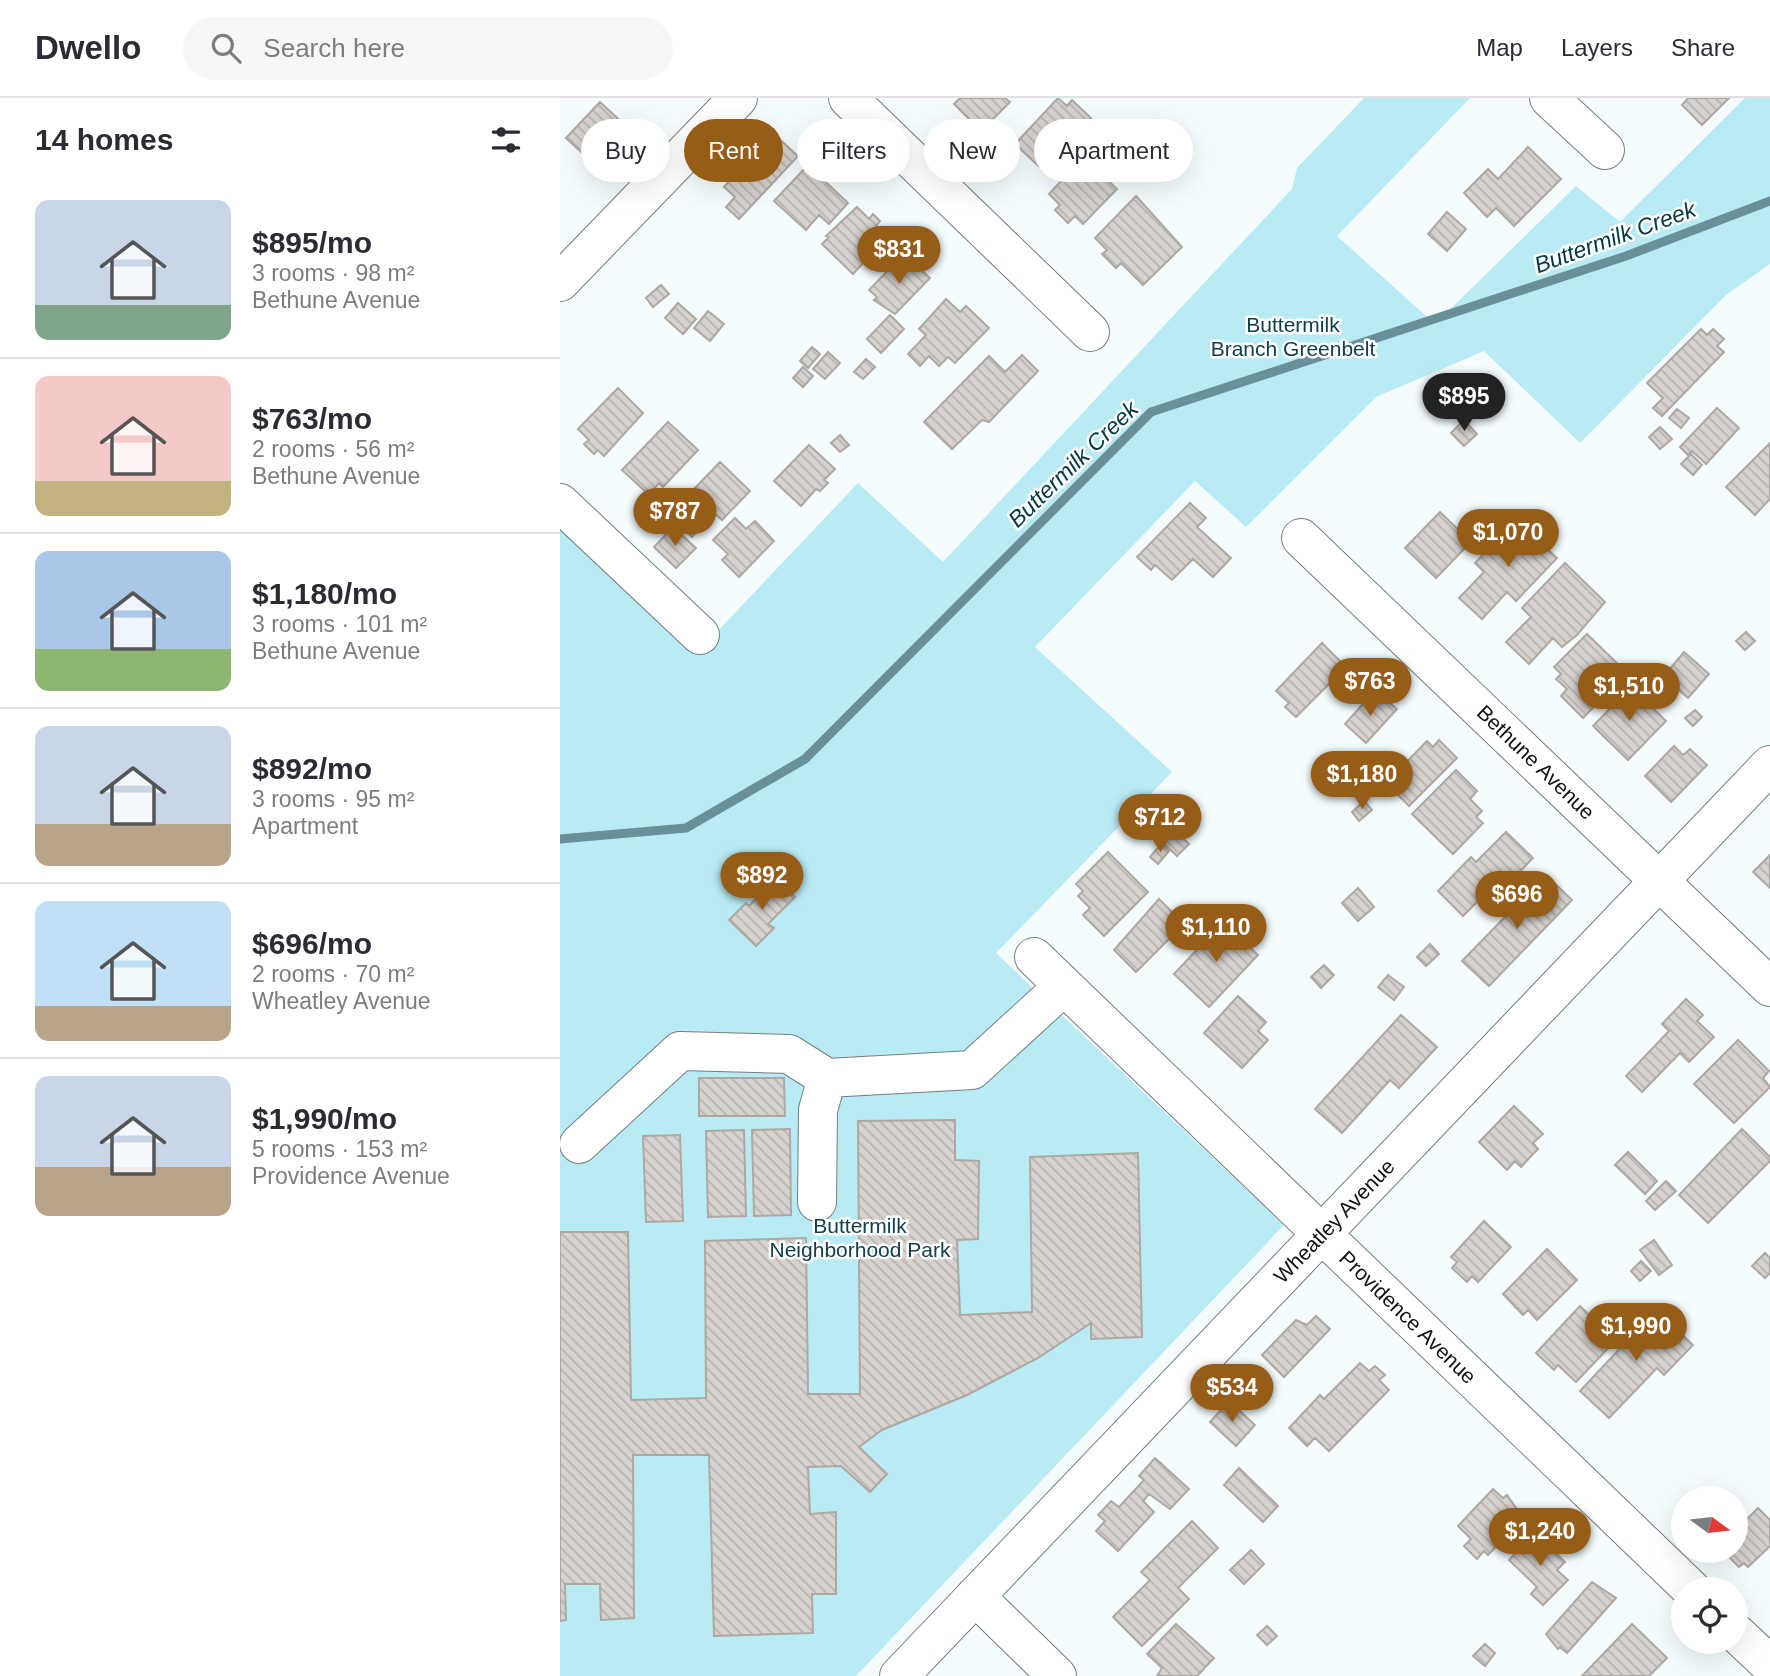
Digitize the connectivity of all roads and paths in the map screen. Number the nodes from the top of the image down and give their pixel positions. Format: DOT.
graph roads {
  1 [pos="738,98"];
  2 [pos="848,98"];
  3 [pos="1549,98"];
  4 [pos="1605,150"];
  5 [pos="560,282"];
  6 [pos="1090,332"];
  7 [pos="560,503"];
  8 [pos="1301,538"];
  9 [pos="700,635"];
  10 [pos="1770,765"];
  11 [pos="1660,881"];
  12 [pos="1034,957"];
  13 [pos="1064,986"];
  14 [pos="1770,987"];
  15 [pos="827,1078"];
  16 [pos="579,1144"];
  17 [pos="817,1202"];
  18 [pos="1321,1233"];
  19 [pos="1679,1577"];
  20 [pos="975,1596"];
  21 [pos="1748,1644"];
  22 [pos="1770,1665"];
  23 [pos="899,1676"];
  24 [pos="1057,1676"];
  1 -- 5 [label="street"];
  2 -- 6 [label="street"];
  3 -- 4 [label="street"];
  7 -- 9 [label="street"];
  8 -- 11 [label="street, Bethune Avenue"];
  10 -- 11 [label="street, Wheatley Avenue"];
  11 -- 14 [label="street, Bethune Avenue"];
  11 -- 18 [label="street, Wheatley Avenue"];
  12 -- 13 [label="street, Providence Avenue"];
  13 -- 15 [label="street"];
  13 -- 18 [label="street, Providence Avenue"];
  15 -- 16 [label="street"];
  15 -- 17 [label="street"];
  18 -- 19 [label="street, Providence Avenue"];
  18 -- 20 [label="street, Wheatley Avenue"];
  20 -- 23 [label="street, Wheatley Avenue"];
  20 -- 24 [label="street"];
  21 -- 22 [label="street"];
}
